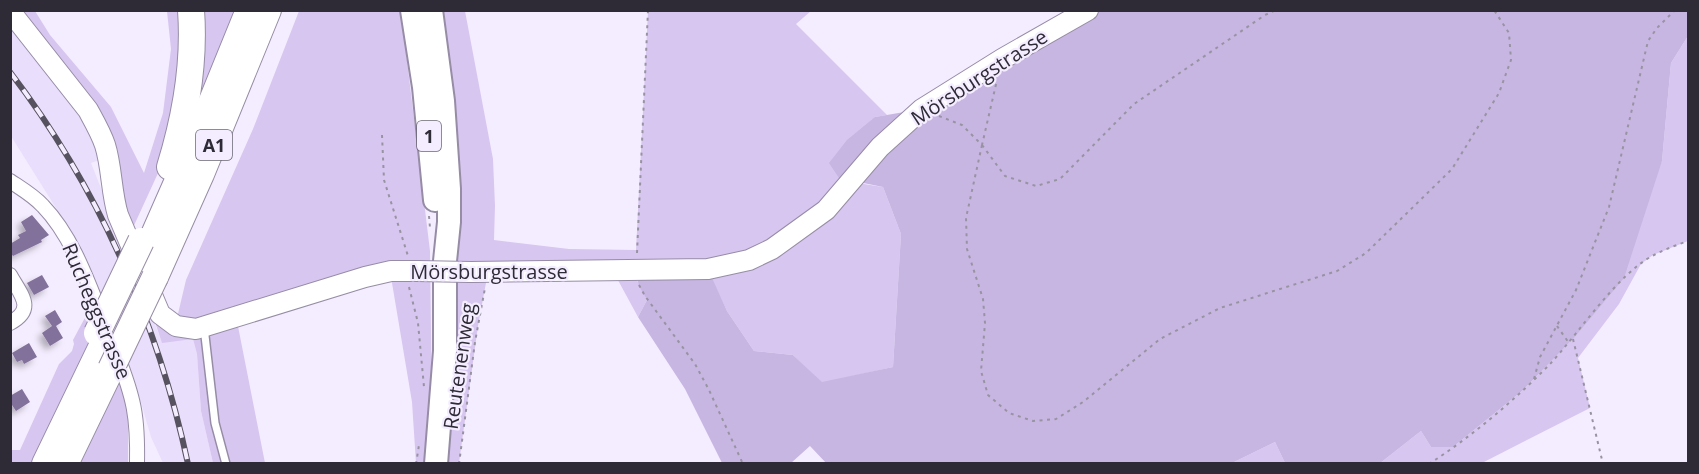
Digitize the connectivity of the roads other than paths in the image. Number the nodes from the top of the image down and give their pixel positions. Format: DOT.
graph roads {
  1 [pos="191,10"];
  2 [pos="249,10"];
  3 [pos="268,10"];
  4 [pos="412,10"];
  5 [pos="431,10"];
  6 [pos="1088,10"];
  7 [pos="10,11"];
  8 [pos="10,181"];
  9 [pos="147,257"];
  10 [pos="445,261"];
  11 [pos="10,275"];
  12 [pos="10,322"];
  13 [pos="204,327"];
  14 [pos="103,349"];
  15 [pos="45,464"];
  16 [pos="65,464"];
  17 [pos="136,464"];
  18 [pos="226,464"];
  19 [pos="436,464"];
  1 -- 9 [label="highway"];
  2 -- 9 [label="highway, A1"];
  3 -- 9 [label="highway, A1"];
  4 -- 10 [label="main road, 1"];
  5 -- 10 [label="main road, 1"];
  6 -- 13 [label="street, Mörsburgstrasse, bridge"];
  7 -- 13 [label="street, Mörsburgstrasse"];
  8 -- 17 [label="street, Rucheggstrasse"];
  9 -- 14 [label="highway, A1"];
  10 -- 19 [label="main road, 1"];
  11 -- 12 [label="street"];
  13 -- 18 [label="lane"];
  14 -- 15 [label="highway, A1"];
  14 -- 16 [label="highway, A1"];
}
